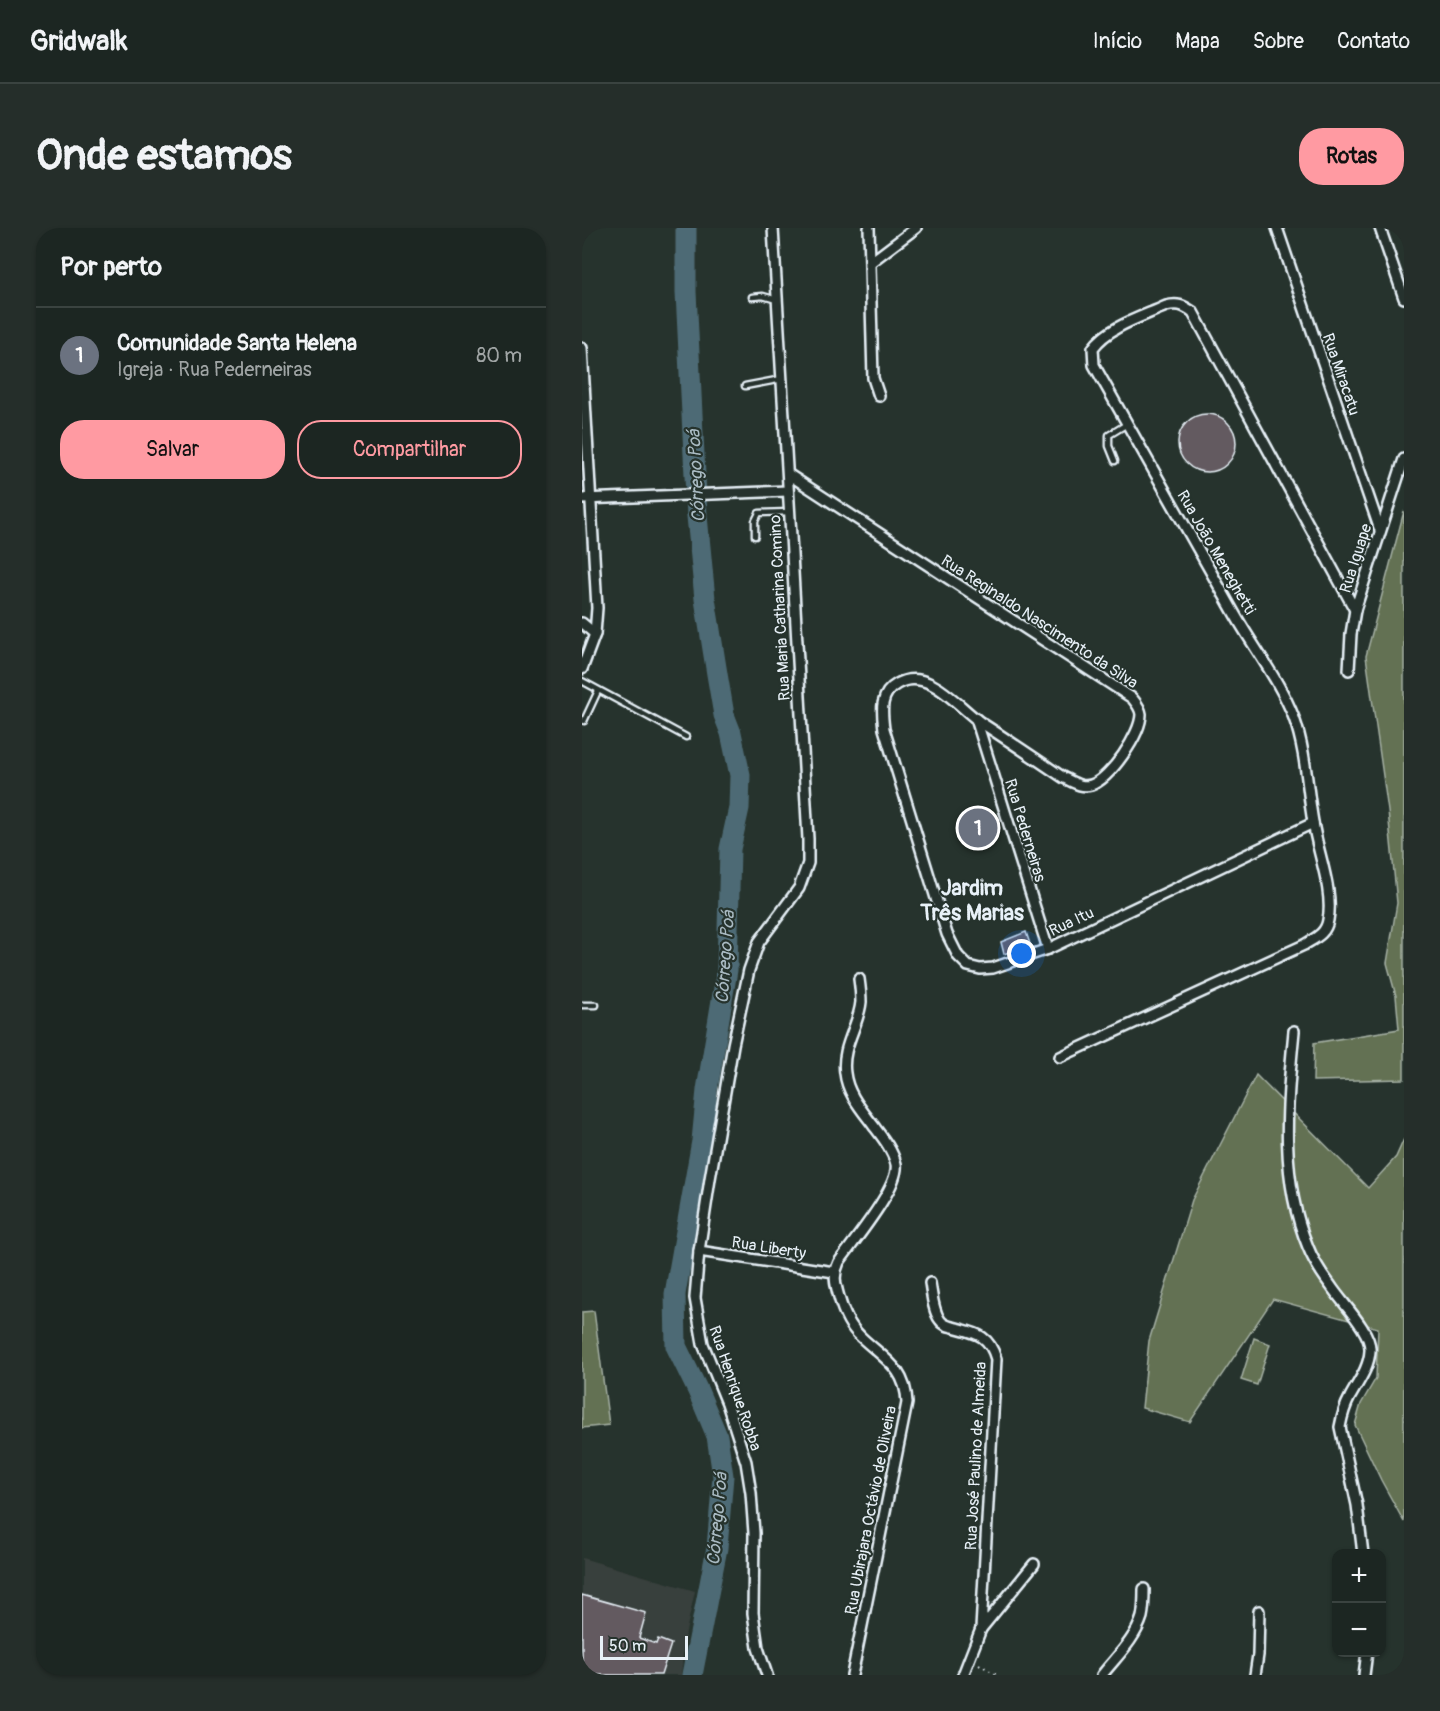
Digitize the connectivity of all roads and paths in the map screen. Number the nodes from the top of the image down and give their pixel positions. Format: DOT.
graph roads {
  1 [pos="773,228"];
  2 [pos="869,228"];
  3 [pos="916,228"];
  4 [pos="1277,228"];
  5 [pos="1380,228"];
  6 [pos="871,262"];
  7 [pos="752,297"];
  8 [pos="1404,298"];
  9 [pos="777,300"];
  10 [pos="582,348"];
  11 [pos="782,379"];
  12 [pos="746,386"];
  13 [pos="879,396"];
  14 [pos="1127,424"];
  15 [pos="1404,459"];
  16 [pos="1115,462"];
  17 [pos="788,474"];
  18 [pos="788,491"];
  19 [pos="586,499"];
  20 [pos="789,512"];
  21 [pos="1380,530"];
  22 [pos="755,536"];
  23 [pos="1355,610"];
  24 [pos="582,623"];
  25 [pos="595,634"];
  26 [pos="582,669"];
  27 [pos="1349,670"];
  28 [pos="916,680"];
  29 [pos="582,681"];
  30 [pos="598,691"];
  31 [pos="976,719"];
  32 [pos="584,721"];
  33 [pos="686,737"];
  34 [pos="1313,823"];
  35 [pos="1048,949"];
  36 [pos="749,970"];
  37 [pos="859,979"];
  38 [pos="582,1005"];
  39 [pos="596,1005"];
  40 [pos="1294,1031"];
  41 [pos="1060,1057"];
  42 [pos="699,1251"];
  43 [pos="834,1272"];
  44 [pos="930,1283"];
  45 [pos="1362,1549"];
  46 [pos="1034,1564"];
  47 [pos="1144,1589"];
  48 [pos="1259,1611"];
  49 [pos="981,1629"];
  50 [pos="1366,1657"];
  51 [pos="968,1658"];
  52 [pos="767,1675"];
  53 [pos="852,1675"];
  54 [pos="963,1675"];
  55 [pos="997,1675"];
  56 [pos="1102,1675"];
  57 [pos="1255,1675"];
  58 [pos="1364,1675"];
  1 -- 9 [label="street, Rua Maria Catharina Comino"];
  2 -- 6 [label="street"];
  3 -- 6 [label="street"];
  4 -- 21 [label="street, Rua Miracatu"];
  5 -- 8 [label="street"];
  6 -- 13 [label="street"];
  7 -- 9 [label="lane"];
  9 -- 11 [label="street, Rua Maria Catharina Comino"];
  10 -- 19 [label="street"];
  11 -- 12 [label="lane"];
  11 -- 17 [label="street, Rua Maria Catharina Comino"];
  14 -- 16 [label="lane"];
  14 -- 23 [label="street, Rua João Meneghetti"];
  14 -- 34 [label="street, Rua João Meneghetti"];
  15 -- 21 [label="street, Rua Iguape"];
  17 -- 18 [label="street, Rua Maria Catharina Comino"];
  17 -- 31 [label="street, Rua Reginaldo Nascimento da Silva"];
  18 -- 19 [label="street"];
  18 -- 20 [label="street, Rua Maria Catharina Comino"];
  19 -- 25 [label="street"];
  20 -- 22 [label="lane"];
  20 -- 36 [label="street, Rua Maria Catharina Comino"];
  21 -- 23 [label="street, Rua Iguape"];
  23 -- 27 [label="street, Rua Iguape"];
  24 -- 25 [label="street"];
  25 -- 26 [label="street"];
  28 -- 31 [label="street, Rua Reginaldo Nascimento da Silva"];
  28 -- 35 [label="street, Rua Itu"];
  29 -- 30 [label="lane"];
  30 -- 32 [label="lane"];
  30 -- 33 [label="lane"];
  31 -- 35 [label="street, Rua Pederneiras"];
  34 -- 35 [label="street, Rua Itu"];
  34 -- 41 [label="street, Rua João Meneghetti"];
  36 -- 42 [label="street, Rua Henrique Robba"];
  37 -- 43 [label="street"];
  38 -- 39 [label="lane"];
  40 -- 45 [label="street"];
  42 -- 43 [label="street, Rua Liberty"];
  42 -- 52 [label="street, Rua Henrique Robba"];
  43 -- 53 [label="street, Rua Ubirajara Octávio de Oliveira"];
  44 -- 49 [label="street, Rua José Paulino de Almeida"];
  46 -- 49 [label="street"];
  47 -- 56 [label="street"];
  48 -- 57 [label="street"];
  49 -- 51 [label="street"];
  50 -- 58 [label="street"];
  51 -- 54 [label="street"];
  51 -- 55 [label="path"];
}
